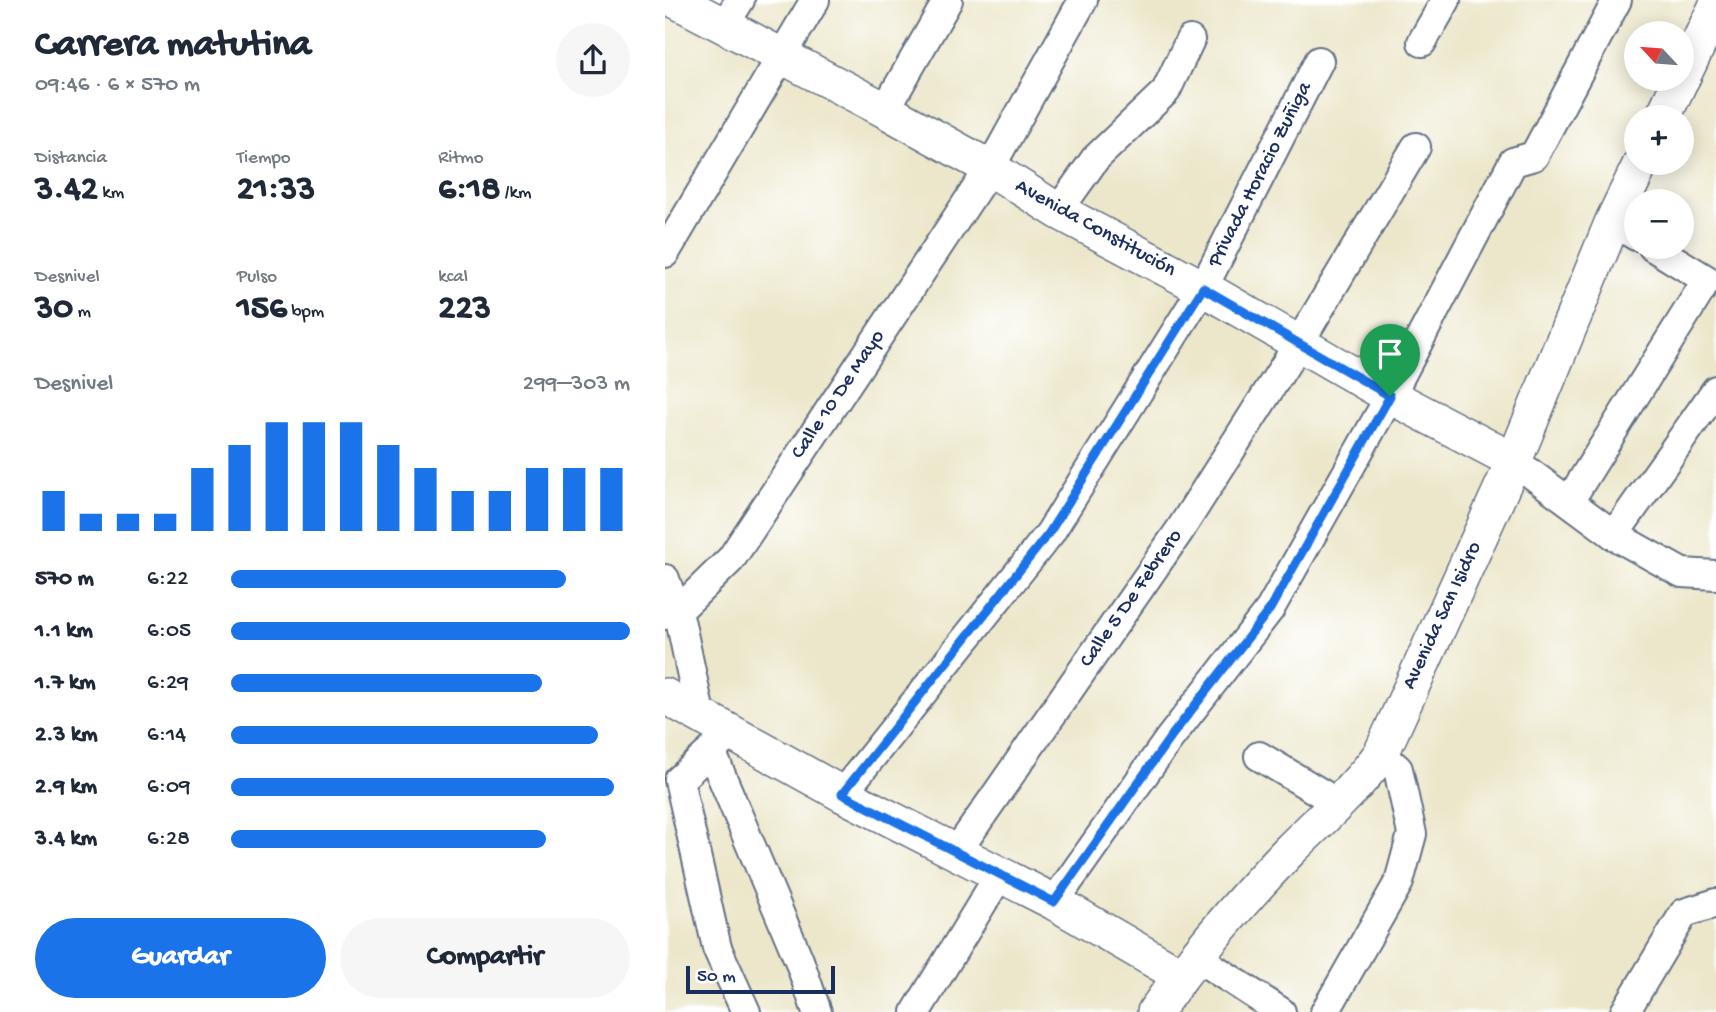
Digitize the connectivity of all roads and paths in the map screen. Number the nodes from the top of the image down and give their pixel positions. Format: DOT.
graph roads {
  1 [pos="675,0"];
  2 [pos="815,0"];
  3 [pos="948,0"];
  4 [pos="1083,0"];
  5 [pos="1446,0"];
  6 [pos="1618,0"];
  7 [pos="1716,7"];
  8 [pos="731,14"];
  9 [pos="1190,40"];
  10 [pos="1422,42"];
  11 [pos="1694,52"];
  12 [pos="782,57"];
  13 [pos="1319,61"];
  14 [pos="885,110"];
  15 [pos="1416,147"];
  16 [pos="990,168"];
  17 [pos="1058,211"];
  18 [pos="1624,228"];
  19 [pos="665,253"];
  20 [pos="1673,259"];
  21 [pos="1203,288"];
  22 [pos="1299,343"];
  23 [pos="1716,390"];
  24 [pos="1390,396"];
  25 [pos="1514,461"];
  26 [pos="1570,500"];
  27 [pos="1614,534"];
  28 [pos="1716,575"];
  29 [pos="665,579"];
  30 [pos="671,613"];
  31 [pos="665,696"];
  32 [pos="700,714"];
  33 [pos="721,742"];
  34 [pos="1381,754"];
  35 [pos="1259,756"];
  36 [pos="672,783"];
  37 [pos="842,794"];
  38 [pos="1339,804"];
  39 [pos="957,851"];
  40 [pos="1000,874"];
  41 [pos="1054,902"];
  42 [pos="1716,903"];
  43 [pos="1175,991"];
  44 [pos="746,1012"];
  45 [pos="817,1012"];
  46 [pos="916,1012"];
  47 [pos="1281,1012"];
  48 [pos="1325,1012"];
  49 [pos="1625,1012"];
  1 -- 8 [label="main road, Avenida Constitución"];
  2 -- 12 [label="street"];
  3 -- 14 [label="street"];
  4 -- 16 [label="street, Calle 10 De Mayo"];
  5 -- 10 [label="street"];
  6 -- 24 [label="street"];
  7 -- 11 [label="main road"];
  8 -- 12 [label="main road, Avenida Constitución"];
  9 -- 17 [label="street"];
  12 -- 14 [label="main road, Avenida Constitución"];
  12 -- 19 [label="street"];
  13 -- 21 [label="street, Privada Horacio Zuñiga"];
  14 -- 16 [label="main road, Avenida Constitución"];
  15 -- 22 [label="street, Calle 5 De Febrero"];
  16 -- 17 [label="main road, Avenida Constitución"];
  16 -- 30 [label="street, Calle 10 De Mayo"];
  17 -- 21 [label="main road, Avenida Constitución"];
  18 -- 25 [label="main road, Avenida San Isidro"];
  20 -- 26 [label="street"];
  21 -- 22 [label="main road, Avenida Constitución"];
  21 -- 37 [label="street, Privada Horacio Zuñiga"];
  22 -- 24 [label="main road, Avenida Constitución"];
  22 -- 39 [label="street, Calle 5 De Febrero"];
  23 -- 27 [label="street"];
  24 -- 25 [label="main road, Avenida Constitución"];
  24 -- 41 [label="street"];
  25 -- 26 [label="street"];
  25 -- 34 [label="main road, Avenida San Isidro"];
  26 -- 27 [label="street"];
  27 -- 28 [label="street"];
  29 -- 30 [label="street"];
  30 -- 32 [label="street"];
  31 -- 32 [label="main road"];
  32 -- 33 [label="main road"];
  33 -- 36 [label="street"];
  33 -- 37 [label="main road"];
  33 -- 45 [label="street"];
  34 -- 38 [label="main road, Avenida San Isidro"];
  34 -- 48 [label="street"];
  35 -- 38 [label="street"];
  36 -- 44 [label="street"];
  37 -- 39 [label="main road"];
  38 -- 43 [label="main road, Avenida San Isidro"];
  39 -- 40 [label="main road"];
  40 -- 41 [label="main road"];
  40 -- 46 [label="street"];
  41 -- 43 [label="main road"];
  42 -- 49 [label="street"];
  43 -- 47 [label="street"];
}
